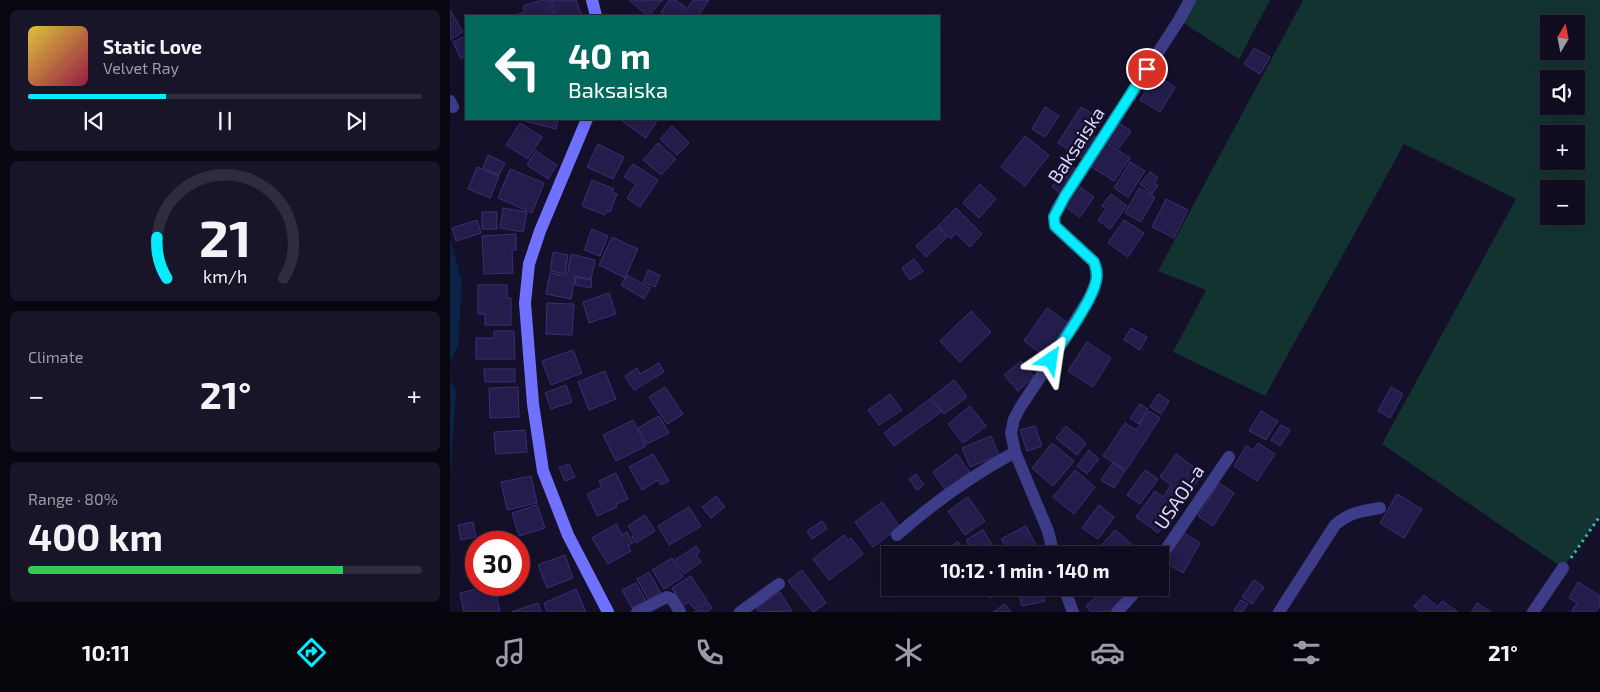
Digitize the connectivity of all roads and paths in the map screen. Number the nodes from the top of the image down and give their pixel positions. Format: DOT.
graph roads {
  1 [pos="592,0"];
  2 [pos="1190,0"];
  3 [pos="596,15"];
  4 [pos="587,120"];
  5 [pos="1015,452"];
  6 [pos="1229,457"];
  7 [pos="1380,508"];
  8 [pos="1600,516"];
  9 [pos="897,535"];
  10 [pos="1052,546"];
  11 [pos="1168,546"];
  12 [pos="1563,568"];
  13 [pos="779,584"];
  14 [pos="1067,596"];
  15 [pos="1132,596"];
  16 [pos="608,612"];
  17 [pos="637,612"];
  18 [pos="680,612"];
  19 [pos="740,612"];
  20 [pos="1073,612"];
  21 [pos="1117,612"];
  22 [pos="1279,612"];
  23 [pos="1533,612"];
  1 -- 3 [label="street"];
  2 -- 5 [label="street, Baksaiska"];
  4 -- 16 [label="street"];
  5 -- 9 [label="street"];
  5 -- 10 [label="street, Baksaiska"];
  6 -- 11 [label="street, USAOJ-a"];
  7 -- 22 [label="street"];
  8 -- 12 [label="path"];
  12 -- 23 [label="street"];
  13 -- 19 [label="street"];
  14 -- 20 [label="street"];
  15 -- 21 [label="street"];
  17 -- 18 [label="street"];
}
